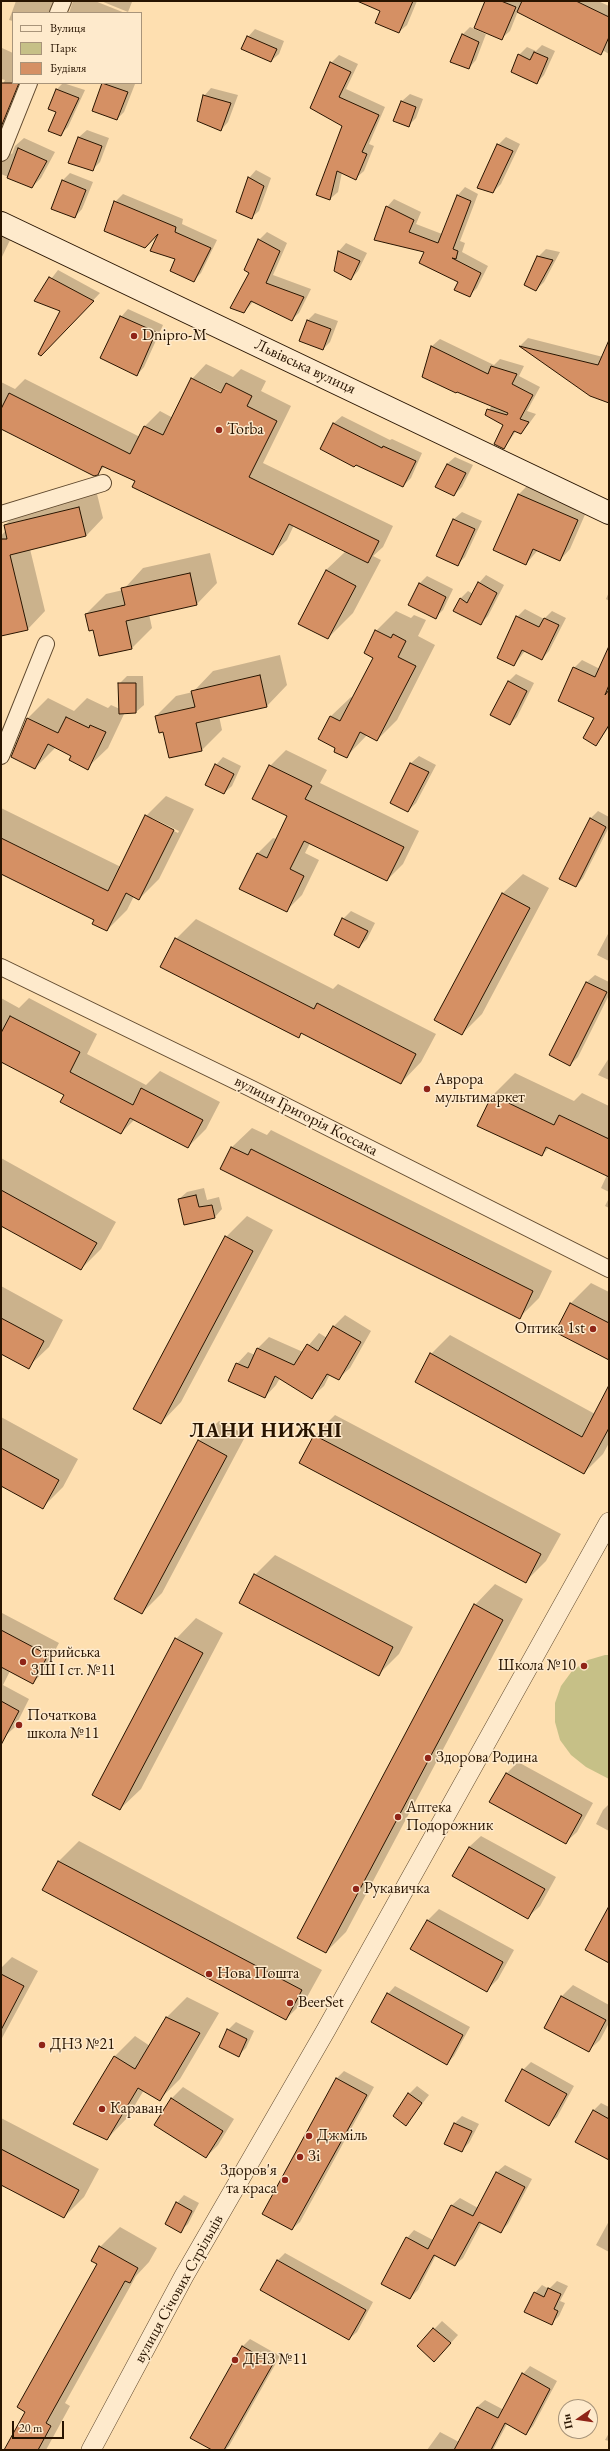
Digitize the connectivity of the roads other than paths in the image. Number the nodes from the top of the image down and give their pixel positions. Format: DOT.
graph roads {
  1 [pos="63,1"];
  2 [pos="58,12"];
  3 [pos="30,84"];
  4 [pos="1,153"];
  5 [pos="1,223"];
  6 [pos="103,483"];
  7 [pos="609,513"];
  8 [pos="1,514"];
  9 [pos="46,644"];
  10 [pos="1,756"];
  11 [pos="1,967"];
  12 [pos="609,1269"];
  13 [pos="609,1522"];
  14 [pos="91,2450"];
  1 -- 2 [label="street"];
  3 -- 4 [label="street"];
  5 -- 7 [label="main road, Львівська вулиця"];
  6 -- 8 [label="street"];
  9 -- 10 [label="street"];
  11 -- 12 [label="street, вулиця Григорія Коссака"];
  13 -- 14 [label="street, вулиця Січових Стрільців"];
}
